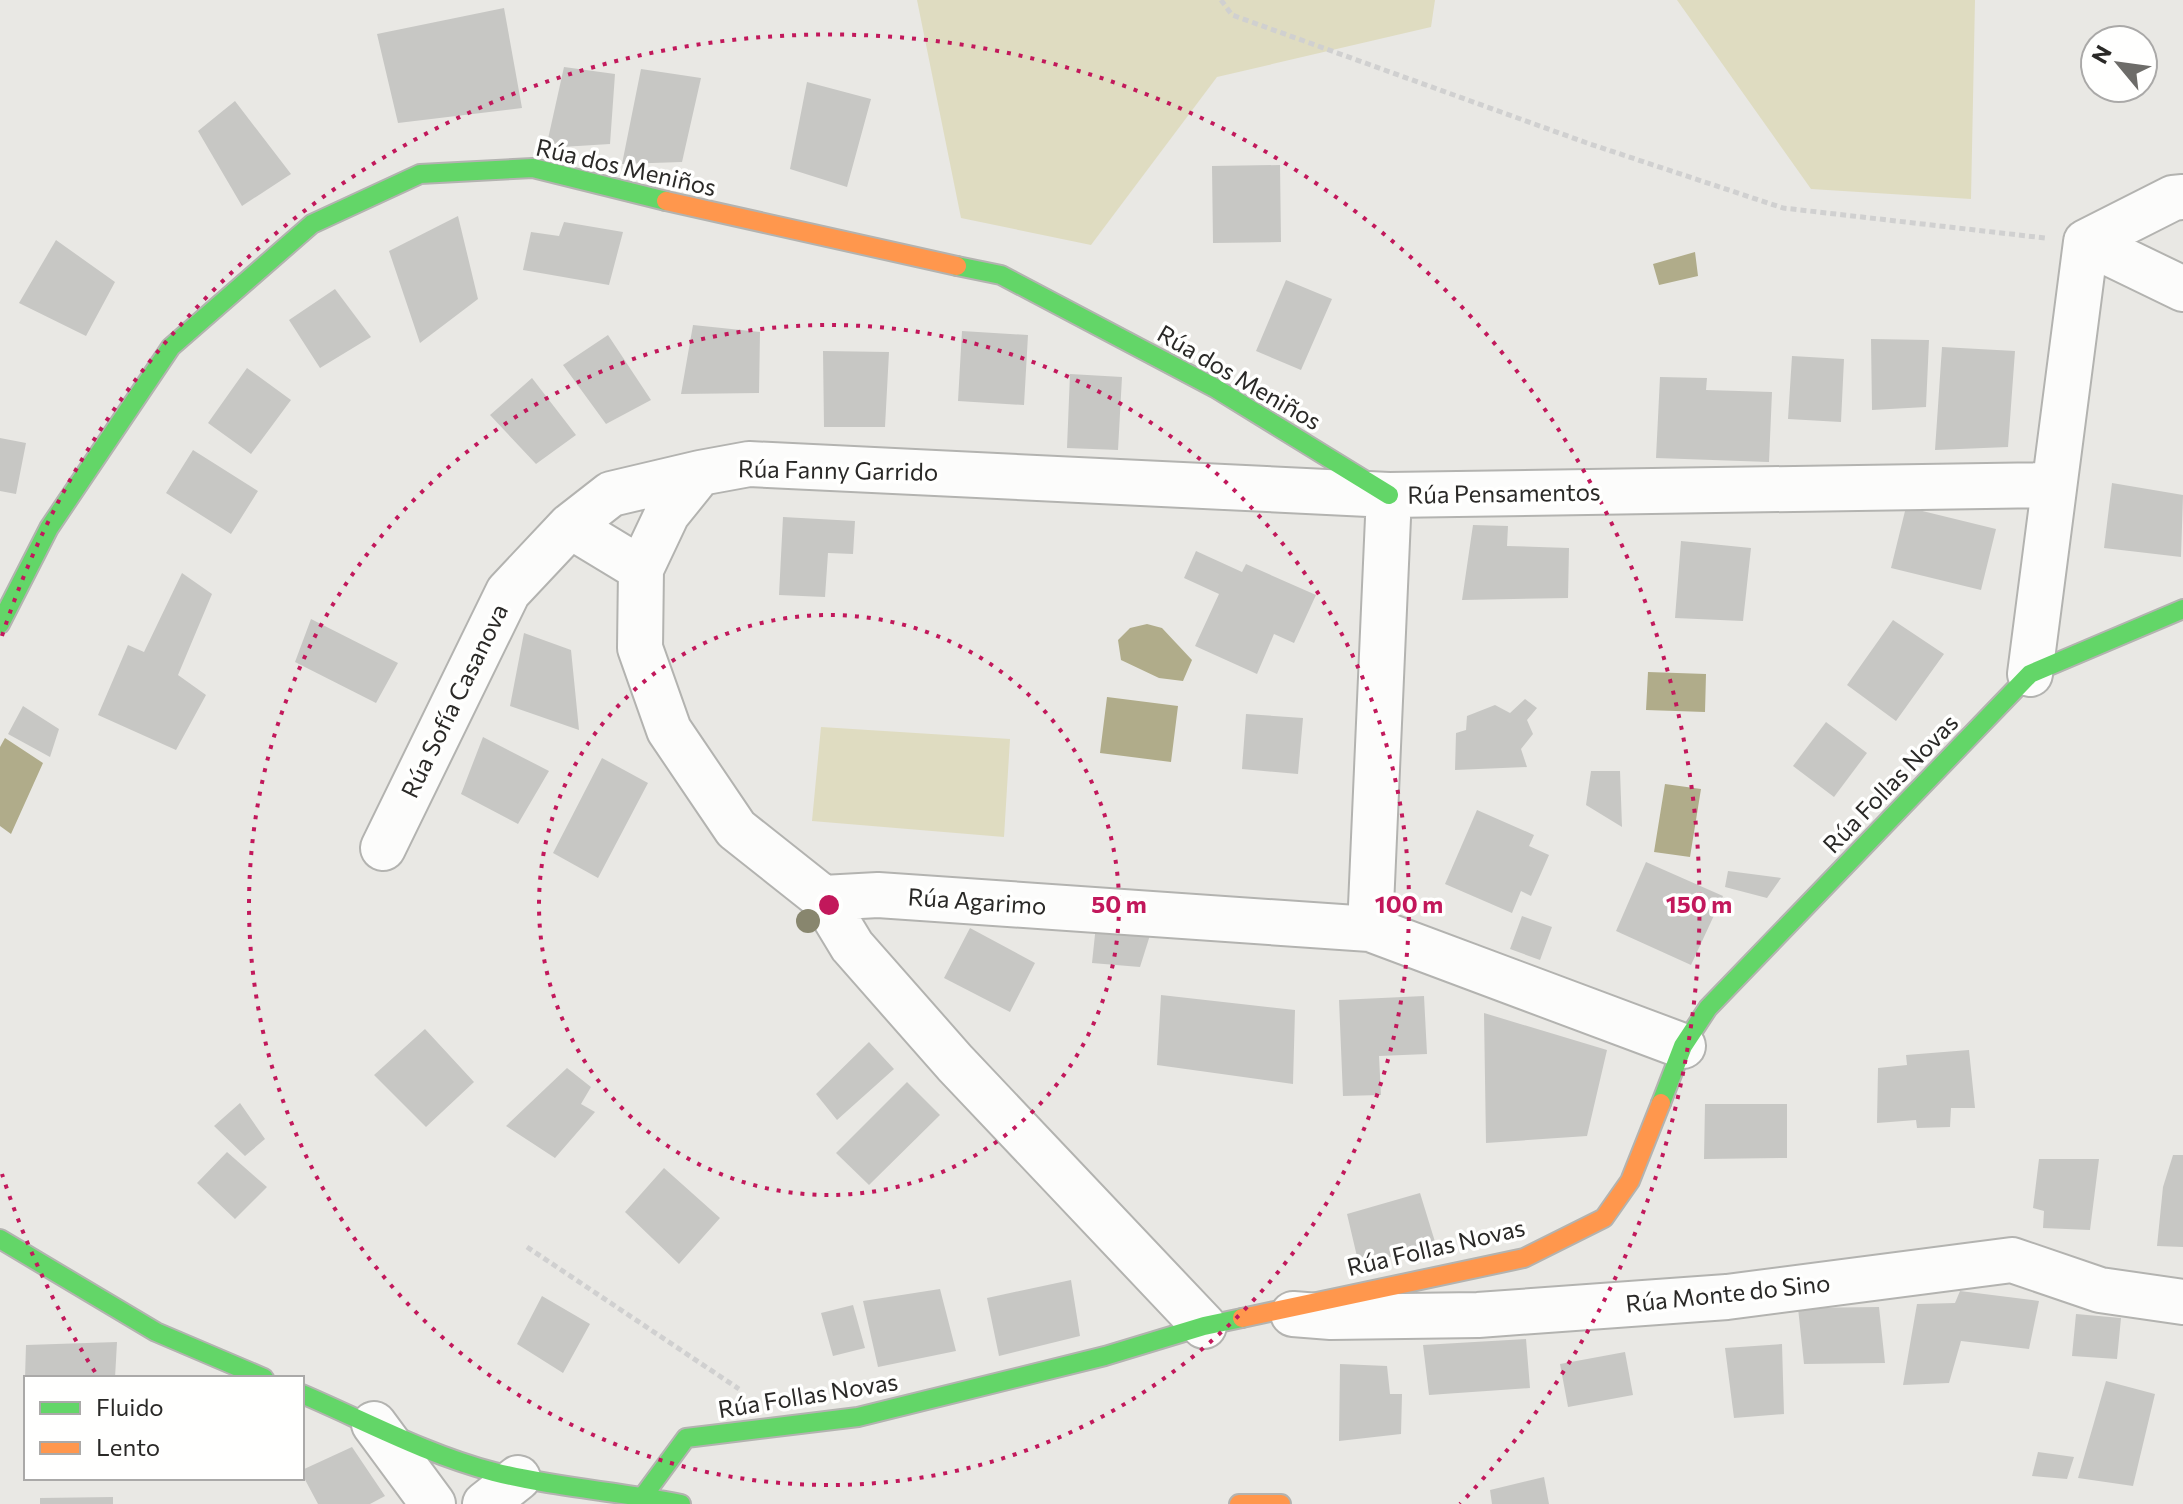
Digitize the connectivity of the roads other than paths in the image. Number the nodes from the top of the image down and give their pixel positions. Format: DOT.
graph roads {
  1 [pos="2183,197"];
  2 [pos="2086,242"];
  3 [pos="2183,289"];
  4 [pos="700,473"];
  5 [pos="2054,485"];
  6 [pos="1389,495"];
  7 [pos="570,526"];
  8 [pos="641,569"];
  9 [pos="2183,609"];
  10 [pos="0,624"];
  11 [pos="2030,674"];
  12 [pos="383,848"];
  13 [pos="823,898"];
  14 [pos="1370,929"];
  15 [pos="1683,1046"];
  16 [pos="0,1239"];
  17 [pos="2183,1302"];
  18 [pos="1267,1311"];
  19 [pos="1204,1326"];
  20 [pos="259,1376"];
  21 [pos="304,1395"];
  22 [pos="374,1424"];
  23 [pos="502,1491"];
  24 [pos="644,1495"];
  25 [pos="433,1504"];
  26 [pos="681,1504"];
  27 [pos="1239,1504"];
  28 [pos="1281,1504"];
  1 -- 2 [label="street"];
  2 -- 3 [label="street"];
  2 -- 5 [label="street"];
  4 -- 6 [label="street, Rúa Fanny Garrido"];
  4 -- 7 [label="street, Rúa Sofía Casanova"];
  4 -- 8 [label="street"];
  5 -- 6 [label="street, Rúa Pensamentos"];
  5 -- 11 [label="street"];
  6 -- 10 [label="street, Rúa dos Meniños"];
  6 -- 14 [label="street, Rúa Pensamentos"];
  7 -- 8 [label="street"];
  7 -- 12 [label="street, Rúa Sofía Casanova"];
  8 -- 13 [label="street"];
  9 -- 11 [label="street, Rúa Follas Novas"];
  11 -- 15 [label="street, Rúa Follas Novas"];
  13 -- 14 [label="street, Rúa Agarimo"];
  13 -- 19 [label="street"];
  14 -- 15 [label="street, Rúa Agarimo"];
  15 -- 18 [label="street, Rúa Follas Novas"];
  16 -- 20 [label="street"];
  17 -- 18 [label="street, Rúa Monte do Sino"];
  18 -- 19 [label="street, Rúa Follas Novas"];
  19 -- 24 [label="street, Rúa Follas Novas"];
  21 -- 22 [label="street"];
  22 -- 23 [label="street"];
  22 -- 25 [label="street"];
  23 -- 24 [label="street"];
  24 -- 26 [label="street"];
  27 -- 28 [label="street"];
}
